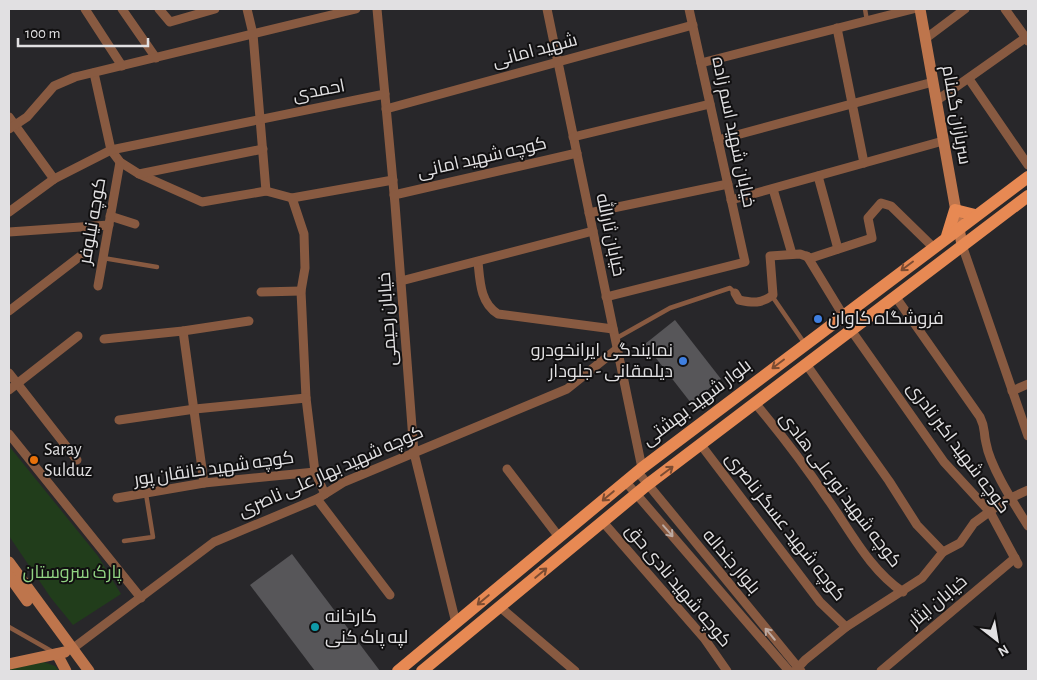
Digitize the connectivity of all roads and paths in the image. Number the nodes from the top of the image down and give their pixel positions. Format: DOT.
graph roads {
  1 [pos="85,9"];
  2 [pos="122,9"];
  3 [pos="159,9"];
  4 [pos="215,9"];
  5 [pos="247,9"];
  6 [pos="356,9"];
  7 [pos="377,9"];
  8 [pos="547,9"];
  9 [pos="689,9"];
  10 [pos="864,9"];
  11 [pos="914,9"];
  12 [pos="920,9"];
  13 [pos="966,9"];
  14 [pos="1005,9"];
  15 [pos="194,11"];
  16 [pos="867,20"];
  17 [pos="692,25"];
  18 [pos="837,28"];
  19 [pos="253,34"];
  20 [pos="1027,38"];
  21 [pos="925,39"];
  22 [pos="156,58"];
  23 [pos="558,62"];
  24 [pos="701,63"];
  25 [pos="122,66"];
  26 [pos="94,73"];
  27 [pos="968,79"];
  28 [pos="933,82"];
  29 [pos="385,94"];
  30 [pos="936,101"];
  31 [pos="710,104"];
  32 [pos="853,104"];
  33 [pos="386,109"];
  34 [pos="9,117"];
  35 [pos="260,119"];
  36 [pos="12,127"];
  37 [pos="573,137"];
  38 [pos="718,140"];
  39 [pos="943,141"];
  40 [pos="263,149"];
  41 [pos="110,150"];
  42 [pos="576,153"];
  43 [pos="120,162"];
  44 [pos="864,163"];
  45 [pos="1028,165"];
  46 [pos="139,174"];
  47 [pos="818,176"];
  48 [pos="1028,177"];
  49 [pos="54,179"];
  50 [pos="393,180"];
  51 [pos="728,184"];
  52 [pos="773,189"];
  53 [pos="266,191"];
  54 [pos="394,195"];
  55 [pos="1028,196"];
  56 [pos="292,198"];
  57 [pos="731,200"];
  58 [pos="955,210"];
  59 [pos="9,212"];
  60 [pos="589,213"];
  61 [pos="975,215"];
  62 [pos="110,221"];
  63 [pos="135,224"];
  64 [pos="958,227"];
  65 [pos="593,231"];
  66 [pos="9,232"];
  67 [pos="947,236"];
  68 [pos="962,245"];
  69 [pos="933,247"];
  70 [pos="838,249"];
  71 [pos="83,254"];
  72 [pos="792,254"];
  73 [pos="807,256"];
  74 [pos="103,258"];
  75 [pos="478,262"];
  76 [pos="157,267"];
  77 [pos="401,281"];
  78 [pos="98,286"];
  79 [pos="301,291"];
  80 [pos="261,292"];
  81 [pos="735,293"];
  82 [pos="772,296"];
  83 [pos="895,296"];
  84 [pos="606,297"];
  85 [pos="9,311"];
  86 [pos="843,315"];
  87 [pos="249,321"];
  88 [pos="613,329"];
  89 [pos="851,330"];
  90 [pos="183,331"];
  91 [pos="78,336"];
  92 [pos="104,339"];
  93 [pos="615,339"];
  94 [pos="804,344"];
  95 [pos="617,349"];
  96 [pos="806,364"];
  97 [pos="9,373"];
  98 [pos="17,384"];
  99 [pos="1028,384"];
  100 [pos="9,390"];
  101 [pos="1012,391"];
  102 [pos="306,398"];
  103 [pos="755,403"];
  104 [pos="195,409"];
  105 [pos="119,420"];
  106 [pos="9,434"];
  107 [pos="1028,436"];
  108 [pos="700,445"];
  109 [pos="414,453"];
  110 [pos="77,460"];
  111 [pos="507,469"];
  112 [pos="639,469"];
  113 [pos="315,472"];
  114 [pos="626,481"];
  115 [pos="204,483"];
  116 [pos="648,485"];
  117 [pos="1028,490"];
  118 [pos="146,494"];
  119 [pos="636,494"];
  120 [pos="321,496"];
  121 [pos="117,498"];
  122 [pos="1011,498"];
  123 [pos="990,512"];
  124 [pos="603,522"];
  125 [pos="1028,526"];
  126 [pos="559,537"];
  127 [pos="124,541"];
  128 [pos="943,552"];
  129 [pos="1016,561"];
  130 [pos="9,562"];
  131 [pos="9,576"];
  132 [pos="903,592"];
  133 [pos="735,593"];
  134 [pos="390,595"];
  135 [pos="141,598"];
  136 [pos="726,598"];
  137 [pos="500,607"];
  138 [pos="456,623"];
  139 [pos="846,626"];
  140 [pos="9,627"];
  141 [pos="65,651"];
  142 [pos="9,664"];
  143 [pos="798,670"];
  144 [pos="66,671"];
  145 [pos="80,671"];
  146 [pos="89,671"];
  147 [pos="398,671"];
  148 [pos="422,671"];
  149 [pos="575,671"];
  150 [pos="726,671"];
  151 [pos="789,671"];
  152 [pos="881,671"];
  1 -- 25 [label="street"];
  2 -- 22 [label="street"];
  3 -- 15 [label="street"];
  4 -- 15 [label="street"];
  5 -- 19 [label="street"];
  6 -- 19 [label="street"];
  7 -- 29 [label="street, خیابان رحیمی"];
  8 -- 23 [label="street, خیابان ثارالله"];
  9 -- 17 [label="street, خیابان شهید اسم زاده"];
  10 -- 16 [label="lane"];
  11 -- 16 [label="street"];
  12 -- 21 [label="main road, سربازان گمنام"];
  13 -- 21 [label="street"];
  14 -- 20 [label="street"];
  16 -- 18 [label="street"];
  17 -- 23 [label="street, شهید امانی"];
  17 -- 24 [label="street, خیابان شهید اسم زاده"];
  18 -- 24 [label="street"];
  18 -- 32 [label="street"];
  19 -- 22 [label="street"];
  19 -- 35 [label="street"];
  20 -- 27 [label="street"];
  21 -- 28 [label="main road, سربازان گمنام"];
  22 -- 25 [label="street"];
  23 -- 33 [label="street, شهید امانی"];
  23 -- 37 [label="street, خیابان ثارالله"];
  24 -- 31 [label="street, خیابان شهید اسم زاده"];
  25 -- 26 [label="street"];
  26 -- 36 [label="street"];
  26 -- 41 [label="street"];
  27 -- 30 [label="street"];
  27 -- 45 [label="street"];
  28 -- 30 [label="main road, سربازان گمنام"];
  28 -- 32 [label="street"];
  29 -- 33 [label="street, خیابان رحیمی"];
  29 -- 35 [label="street, احمدی"];
  30 -- 39 [label="main road, سربازان گمنام"];
  31 -- 37 [label="street"];
  31 -- 38 [label="street, خیابان شهید اسم زاده"];
  32 -- 38 [label="street"];
  32 -- 44 [label="street"];
  33 -- 50 [label="street, خیابان رحیمی"];
  34 -- 36 [label="street"];
  35 -- 40 [label="street"];
  35 -- 41 [label="street, احمدی"];
  36 -- 49 [label="street"];
  37 -- 42 [label="street, خیابان ثارالله"];
  38 -- 51 [label="street, خیابان شهید اسم زاده"];
  39 -- 44 [label="street"];
  39 -- 58 [label="main road, سربازان گمنام"];
  40 -- 46 [label="street"];
  40 -- 53 [label="street"];
  41 -- 43 [label="street"];
  41 -- 49 [label="street, احمدی"];
  42 -- 54 [label="street, کوچه شهید امانی"];
  42 -- 60 [label="street, خیابان ثارالله"];
  43 -- 46 [label="street"];
  43 -- 62 [label="street, کوچه نیلوفر"];
  44 -- 47 [label="street"];
  46 -- 53 [label="street"];
  47 -- 52 [label="street"];
  47 -- 70 [label="street"];
  48 -- 61 [label="main road, بلوار شهید بهشتی"];
  49 -- 59 [label="street, احمدی"];
  50 -- 54 [label="street, خیابان رحیمی"];
  50 -- 56 [label="street"];
  51 -- 57 [label="street, خیابان شهید اسم زاده"];
  51 -- 60 [label="street"];
  52 -- 57 [label="street"];
  52 -- 72 [label="street"];
  53 -- 56 [label="street"];
  54 -- 77 [label="street, خیابان رحیمی"];
  55 -- 68 [label="main road, بلوار شهید بهشتی"];
  56 -- 79 [label="street"];
  57 -- 84 [label="street, خیابان شهید اسم زاده"];
  58 -- 61 [label="main road"];
  58 -- 64 [label="main road, سربازان گمنام"];
  58 -- 67 [label="main road"];
  60 -- 65 [label="street, خیابان ثارالله"];
  61 -- 64 [label="main road, بلوار شهید بهشتی"];
  62 -- 63 [label="street"];
  62 -- 66 [label="street"];
  62 -- 74 [label="street, کوچه نیلوفر"];
  64 -- 67 [label="main road, بلوار شهید بهشتی"];
  64 -- 68 [label="main road, سربازان گمنام"];
  65 -- 75 [label="street"];
  65 -- 84 [label="street, خیابان ثارالله"];
  67 -- 69 [label="main road, بلوار شهید بهشتی"];
  68 -- 83 [label="main road, بلوار شهید بهشتی"];
  68 -- 101 [label="street"];
  69 -- 70 [label="street"];
  69 -- 86 [label="main road, بلوار شهید بهشتی, one-way"];
  70 -- 73 [label="street"];
  71 -- 85 [label="street"];
  72 -- 73 [label="street"];
  72 -- 82 [label="street"];
  73 -- 86 [label="street"];
  74 -- 76 [label="lane"];
  74 -- 78 [label="street, کوچه نیلوفر"];
  75 -- 77 [label="street"];
  75 -- 88 [label="street"];
  77 -- 109 [label="street, خیابان رحیمی"];
  79 -- 80 [label="street"];
  79 -- 102 [label="street"];
  81 -- 82 [label="street"];
  81 -- 93 [label="lane"];
  82 -- 94 [label="lane"];
  83 -- 89 [label="main road, بلوار شهید بهشتی"];
  83 -- 122 [label="street"];
  84 -- 88 [label="street, خیابان ثارالله"];
  86 -- 94 [label="main road, بلوار شهید بهشتی"];
  87 -- 90 [label="street"];
  88 -- 93 [label="street, خیابان ثارالله"];
  89 -- 96 [label="main road, بلوار شهید بهشتی"];
  89 -- 123 [label="street, کوچه شهید اکبر نادری"];
  90 -- 92 [label="street"];
  90 -- 104 [label="street"];
  91 -- 98 [label="street"];
  93 -- 95 [label="street, خیابان ثارالله"];
  94 -- 112 [label="main road, بلوار شهید بهشتی, one-way"];
  95 -- 109 [label="street, کوچه شهید بهار علی ناصری"];
  95 -- 112 [label="street, خیابان ثارالله"];
  96 -- 103 [label="main road, بلوار شهید بهشتی"];
  96 -- 128 [label="street"];
  97 -- 98 [label="street"];
  98 -- 100 [label="street"];
  98 -- 110 [label="street"];
  99 -- 101 [label="street"];
  101 -- 107 [label="street"];
  102 -- 104 [label="street"];
  102 -- 113 [label="street"];
  103 -- 108 [label="main road, بلوار شهید بهشتی"];
  103 -- 132 [label="street, کوچه شهید نورعلی هادی"];
  104 -- 105 [label="street"];
  104 -- 115 [label="street"];
  106 -- 135 [label="street"];
  116 -- 108 [label="main road, بلوار شهید بهشتی, one-way"];
  108 -- 139 [label="street, کوچه شهید عسگر ناصری"];
  109 -- 120 [label="street, کوچه شهید بهار علی ناصری"];
  109 -- 138 [label="street, خیابان رحیمی"];
  111 -- 126 [label="street"];
  112 -- 114 [label="main road, بلوار شهید بهشتی"];
  112 -- 116 [label="street, بلوار جنداله"];
  113 -- 115 [label="street, کوچه شهید خانقان پور"];
  113 -- 120 [label="street"];
  114 -- 119 [label="street, بلوار جنداله"];
  114 -- 126 [label="main road, بلوار شهید بهشتی, one-way"];
  115 -- 118 [label="street, کوچه شهید خانقان پور"];
  116 -- 119 [label="main road, بلوار شهید بهشتی"];
  116 -- 133 [label="street, بلوار جنداله"];
  117 -- 122 [label="street"];
  118 -- 121 [label="street, کوچه شهید خانقان پور"];
  118 -- 127 [label="lane"];
  119 -- 124 [label="main road, بلوار شهید بهشتی"];
  119 -- 136 [label="street, بلوار جنداله, one-way"];
  120 -- 134 [label="street"];
  120 -- 135 [label="street, کوچه شهید بهار علی ناصری"];
  122 -- 123 [label="street"];
  122 -- 125 [label="street"];
  123 -- 128 [label="street"];
  123 -- 129 [label="street, کوچه شهید اکبر نادری"];
  137 -- 124 [label="main road, بلوار شهید بهشتی, one-way"];
  124 -- 150 [label="street, کوچه شهید نادی حق"];
  126 -- 138 [label="main road, بلوار شهید بهشتی, one-way"];
  128 -- 132 [label="street"];
  129 -- 152 [label="street, خیابان ایثار"];
  130 -- 141 [label="main road"];
  131 -- 141 [label="main road"];
  132 -- 139 [label="street"];
  133 -- 136 [label="street"];
  143 -- 133 [label="street, بلوار جنداله, one-way"];
  135 -- 141 [label="street, کوچه شهید بهار علی ناصری"];
  136 -- 151 [label="street, بلوار جنداله"];
  137 -- 148 [label="main road, بلوار شهید بهشتی"];
  137 -- 149 [label="street"];
  138 -- 147 [label="main road, بلوار شهید بهشتی"];
  139 -- 143 [label="street"];
  140 -- 141 [label="lane"];
  141 -- 142 [label="main road"];
  141 -- 144 [label="main road"];
  141 -- 145 [label="main road"];
  141 -- 146 [label="main road"];
}
